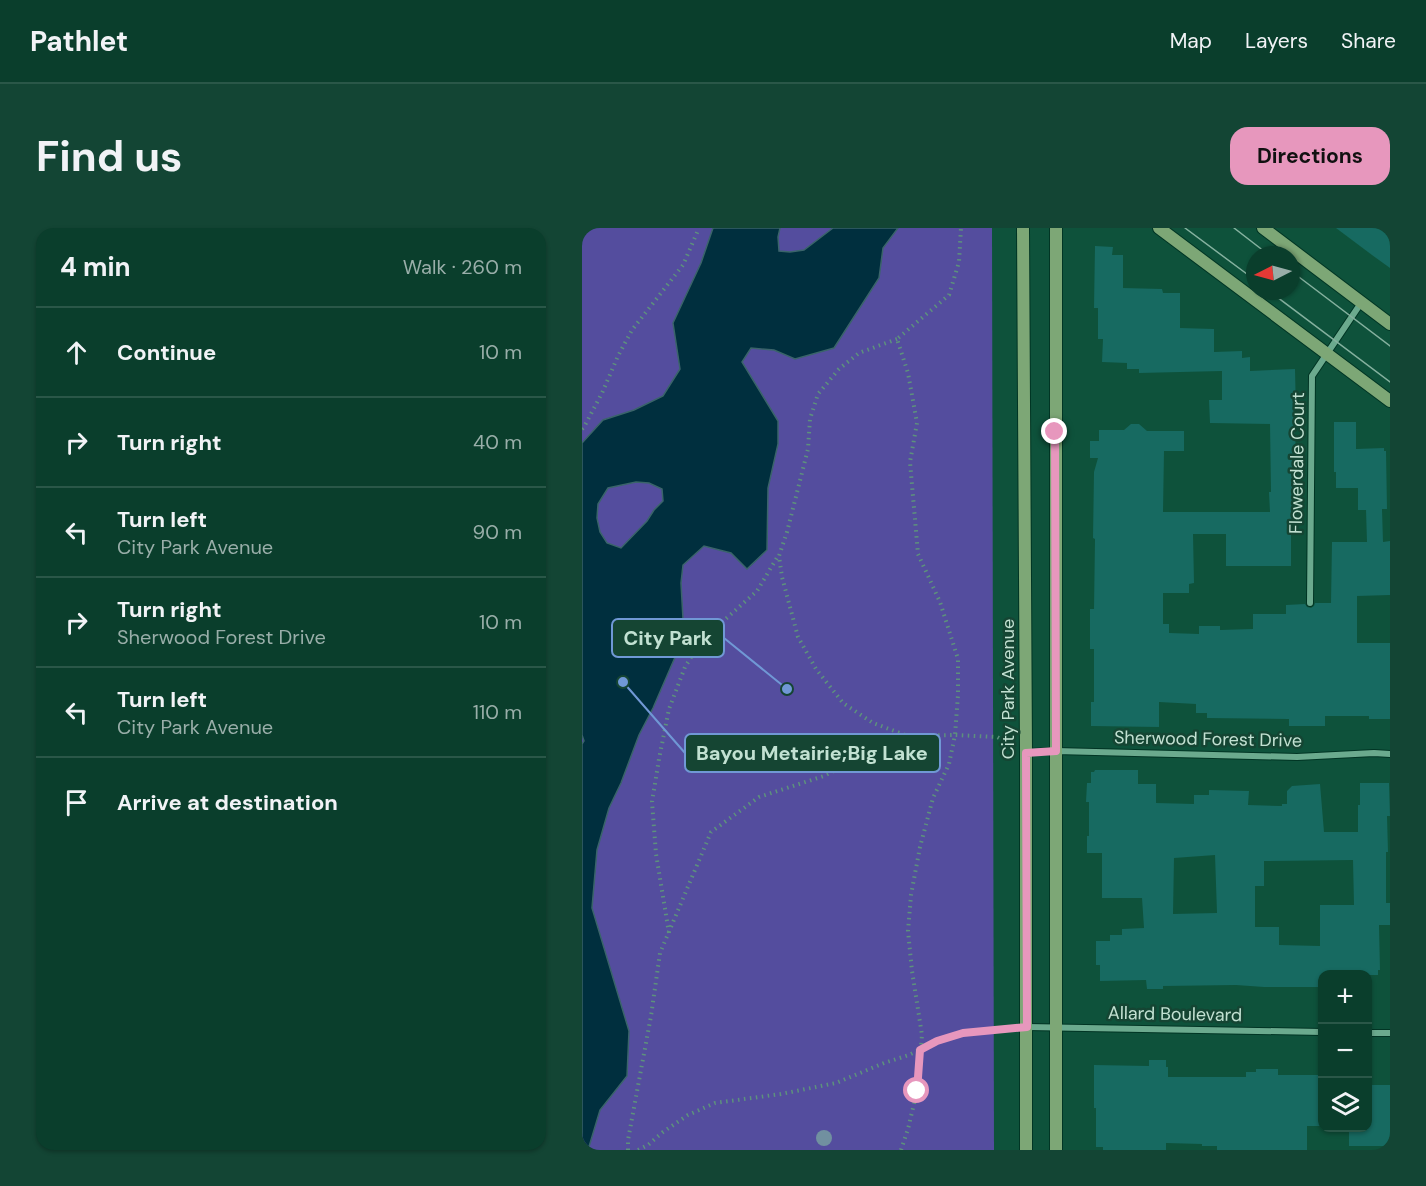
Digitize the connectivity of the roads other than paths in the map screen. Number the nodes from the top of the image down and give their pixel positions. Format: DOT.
graph roads {
  1 [pos="1023,228"];
  2 [pos="1056,228"];
  3 [pos="1159,228"];
  4 [pos="1263,228"];
  5 [pos="1361,303"];
  6 [pos="1390,324"];
  7 [pos="1326,353"];
  8 [pos="1390,401"];
  9 [pos="1310,603"];
  10 [pos="1056,751"];
  11 [pos="1026,753"];
  12 [pos="1390,754"];
  13 [pos="1027,1027"];
  14 [pos="1056,1027"];
  15 [pos="1318,1032"];
  16 [pos="1372,1033"];
  17 [pos="1390,1033"];
  18 [pos="1026,1150"];
  19 [pos="1056,1150"];
  1 -- 11 [label="main road, City Park Avenue"];
  2 -- 10 [label="main road"];
  3 -- 7 [label="main road"];
  4 -- 5 [label="main road"];
  5 -- 6 [label="main road"];
  5 -- 7 [label="street, Flowerdale Court"];
  7 -- 8 [label="main road"];
  7 -- 9 [label="street, Flowerdale Court"];
  10 -- 11 [label="street, Sherwood Forest Drive"];
  10 -- 12 [label="street, Sherwood Forest Drive"];
  10 -- 14 [label="main road"];
  11 -- 13 [label="main road, City Park Avenue"];
  13 -- 14 [label="street, Allard Boulevard"];
  13 -- 18 [label="main road, City Park Avenue"];
  14 -- 15 [label="street, Allard Boulevard"];
  14 -- 19 [label="main road"];
  16 -- 17 [label="street"];
}
